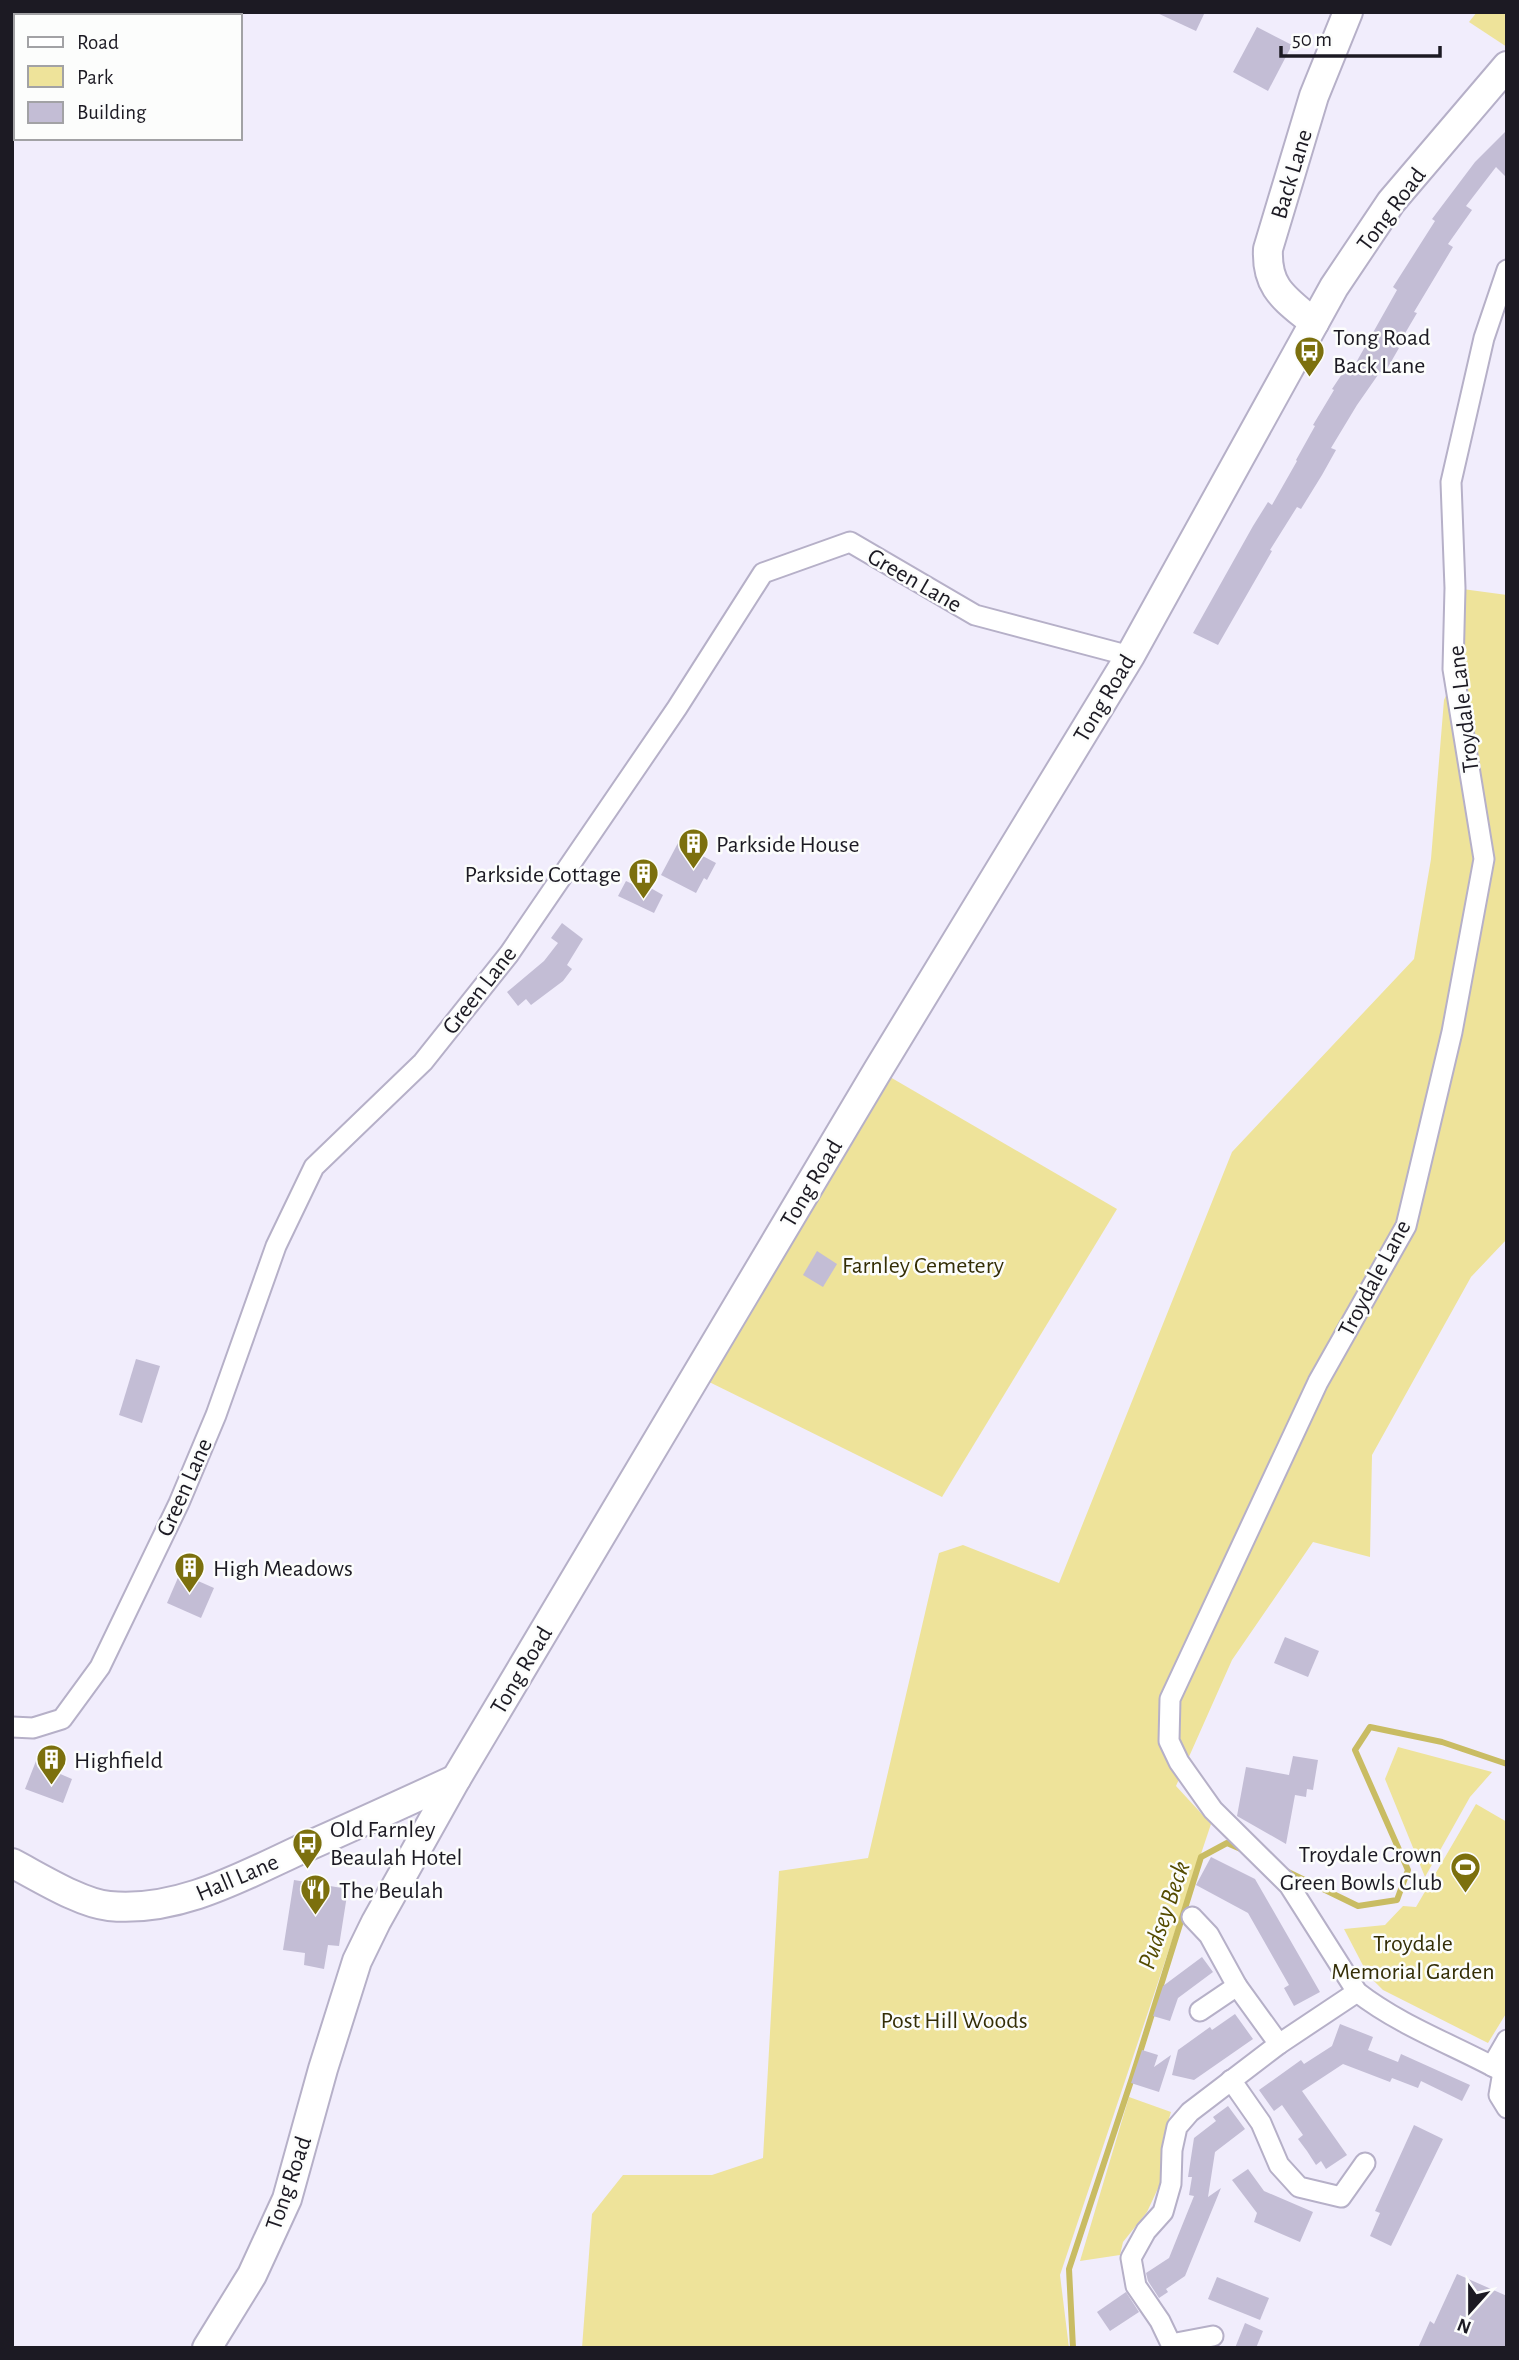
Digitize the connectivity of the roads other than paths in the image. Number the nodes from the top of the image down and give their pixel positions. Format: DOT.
graph roads {
  1 [pos="1348,12"];
  2 [pos="1507,66"];
  3 [pos="1507,270"];
  4 [pos="1314,323"];
  5 [pos="1130,656"];
  6 [pos="12,1727"];
  7 [pos="456,1779"];
  8 [pos="12,1863"];
  9 [pos="1192,1917"];
  10 [pos="1237,1986"];
  11 [pos="1357,1993"];
  12 [pos="1200,2011"];
  13 [pos="1507,2040"];
  14 [pos="1279,2044"];
  15 [pos="1500,2071"];
  16 [pos="1231,2080"];
  17 [pos="1507,2108"];
  18 [pos="1365,2163"];
  19 [pos="1213,2336"];
  20 [pos="1170,2346"];
  21 [pos="207,2348"];
  1 -- 4 [label="street, Back Lane"];
  2 -- 4 [label="street, Tong Road"];
  3 -- 11 [label="street, Troydale Lane"];
  4 -- 5 [label="street, Tong Road"];
  5 -- 6 [label="street, Green Lane"];
  5 -- 7 [label="street, Tong Road"];
  7 -- 8 [label="street, Hall Lane"];
  7 -- 21 [label="street, Tong Road"];
  9 -- 10 [label="street"];
  10 -- 12 [label="street"];
  10 -- 14 [label="street"];
  11 -- 14 [label="street"];
  11 -- 15 [label="street, Troydale Lane"];
  13 -- 15 [label="street"];
  14 -- 16 [label="street"];
  15 -- 17 [label="street"];
  16 -- 18 [label="street"];
  16 -- 20 [label="street"];
  19 -- 20 [label="street"];
}
